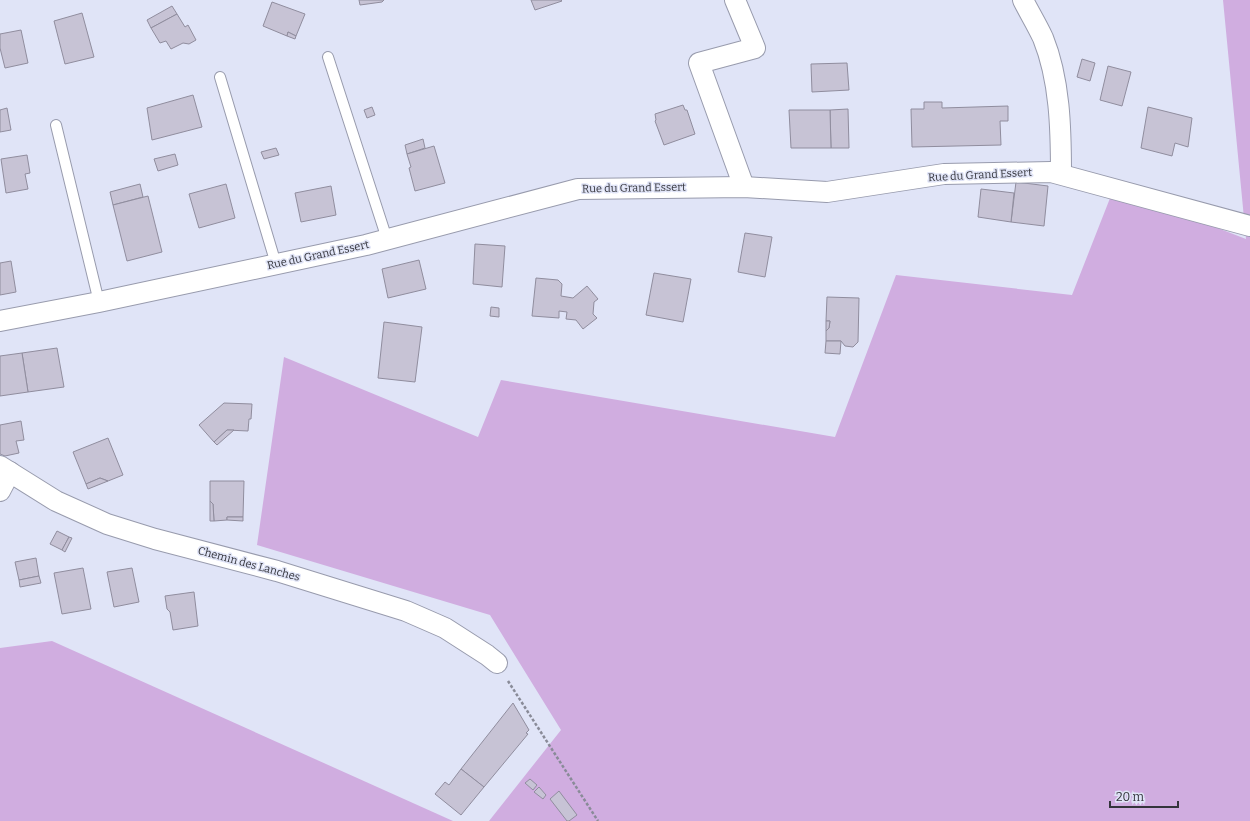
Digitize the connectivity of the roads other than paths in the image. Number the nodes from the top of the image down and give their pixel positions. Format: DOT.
graph roads {
  1 [pos="735,0"];
  2 [pos="1023,0"];
  3 [pos="328,57"];
  4 [pos="220,76"];
  5 [pos="56,125"];
  6 [pos="1061,174"];
  7 [pos="744,187"];
  8 [pos="1250,226"];
  9 [pos="387,239"];
  10 [pos="276,264"];
  11 [pos="99,302"];
  12 [pos="0,321"];
  13 [pos="5,469"];
  14 [pos="0,491"];
  15 [pos="497,663"];
  1 -- 7 [label="street"];
  2 -- 6 [label="street"];
  3 -- 9 [label="lane"];
  4 -- 10 [label="lane"];
  5 -- 11 [label="lane"];
  6 -- 7 [label="street, Rue du Grand Essert"];
  6 -- 8 [label="street, Rue du Grand Essert"];
  7 -- 9 [label="street, Rue du Grand Essert"];
  9 -- 10 [label="street, Rue du Grand Essert"];
  10 -- 11 [label="street, Rue du Grand Essert"];
  11 -- 12 [label="street, Rue du Grand Essert"];
  13 -- 14 [label="street"];
  13 -- 15 [label="street, Chemin des Lanches"];
}
